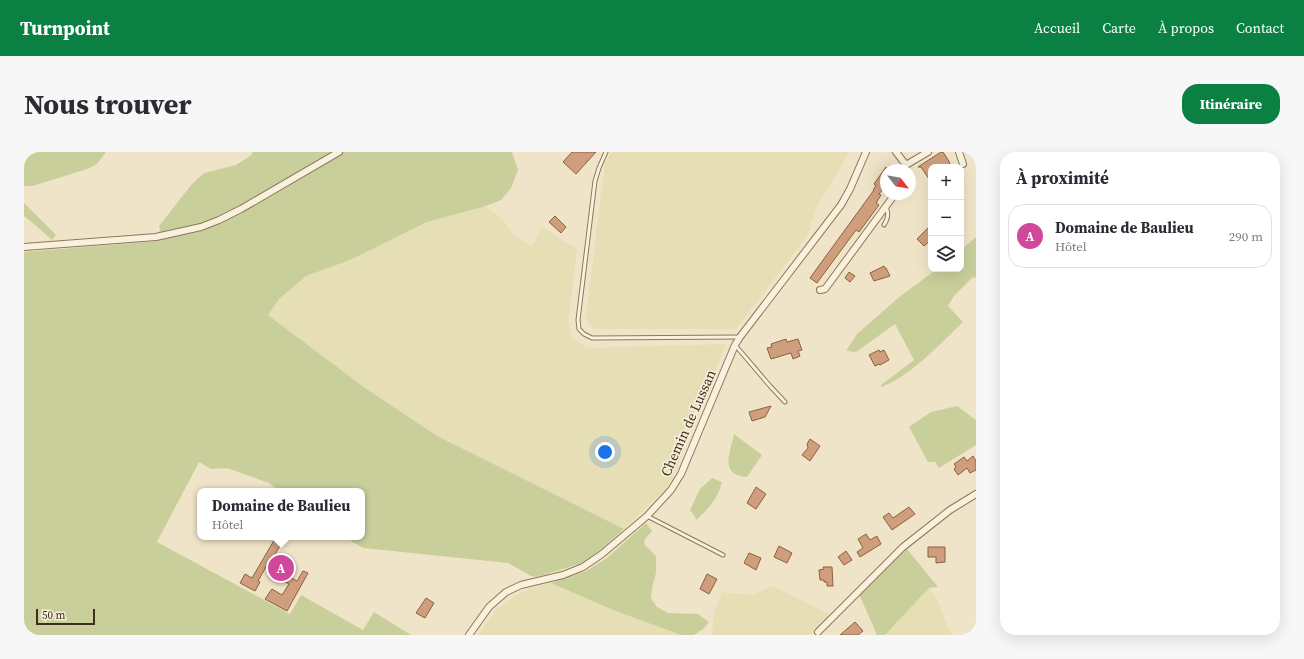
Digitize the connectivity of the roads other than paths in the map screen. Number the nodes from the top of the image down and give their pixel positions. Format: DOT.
graph roads {
  1 [pos="339,152"];
  2 [pos="606,152"];
  3 [pos="866,152"];
  4 [pos="896,152"];
  5 [pos="928,152"];
  6 [pos="959,152"];
  7 [pos="904,164"];
  8 [pos="912,164"];
  9 [pos="963,164"];
  10 [pos="891,200"];
  11 [pos="886,207"];
  12 [pos="884,225"];
  13 [pos="24,247"];
  14 [pos="820,290"];
  15 [pos="740,336"];
  16 [pos="735,345"];
  17 [pos="785,402"];
  18 [pos="976,494"];
  19 [pos="647,516"];
  20 [pos="723,555"];
  21 [pos="818,632"];
  22 [pos="469,635"];
  1 -- 13 [label="street"];
  2 -- 15 [label="lane"];
  3 -- 15 [label="street, Chemin de Lussan"];
  4 -- 7 [label="street"];
  5 -- 8 [label="street"];
  6 -- 9 [label="street"];
  10 -- 11 [label="street"];
  11 -- 12 [label="lane"];
  11 -- 14 [label="street"];
  15 -- 16 [label="street, Chemin de Lussan"];
  16 -- 17 [label="lane"];
  16 -- 19 [label="street, Chemin de Lussan"];
  18 -- 21 [label="street"];
  19 -- 20 [label="lane"];
  19 -- 22 [label="street, Chemin de Lussan"];
}
